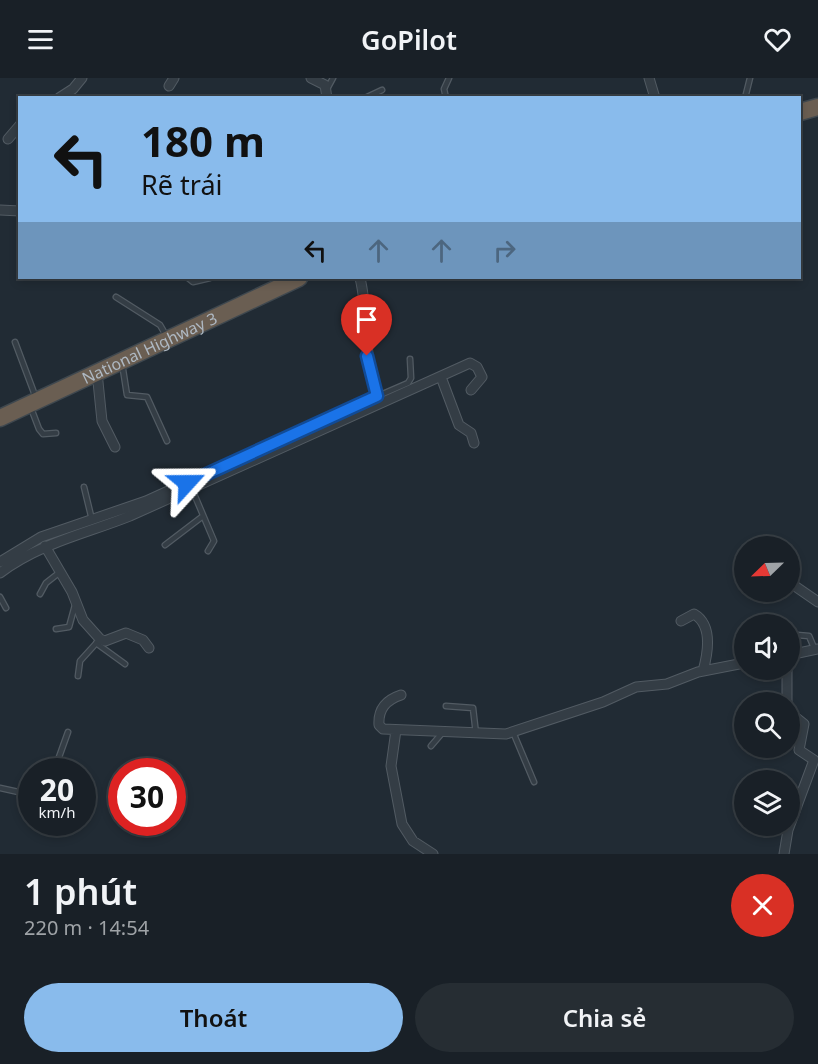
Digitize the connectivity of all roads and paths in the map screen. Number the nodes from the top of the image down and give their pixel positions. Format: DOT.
graph roads {
  1 [pos="82,78"];
  2 [pos="311,78"];
  3 [pos="333,78"];
  4 [pos="449,78"];
  5 [pos="650,78"];
  6 [pos="750,78"];
  7 [pos="382,90"];
  8 [pos="327,93"];
  9 [pos="62,96"];
  10 [pos="369,96"];
  11 [pos="446,96"];
  12 [pos="654,96"];
  13 [pos="746,96"];
  14 [pos="818,107"];
  15 [pos="801,112"];
  16 [pos="18,127"];
  17 [pos="8,139"];
  18 [pos="0,210"];
  19 [pos="18,211"];
  20 [pos="190,279"];
  21 [pos="206,279"];
  22 [pos="296,279"];
  23 [pos="360,279"];
  24 [pos="116,297"];
  25 [pos="168,339"];
  26 [pos="15,342"];
  27 [pos="410,359"];
  28 [pos="122,361"];
  29 [pos="97,372"];
  30 [pos="441,377"];
  31 [pos="471,390"];
  32 [pos="379,400"];
  33 [pos="34,402"];
  34 [pos="0,418"];
  35 [pos="56,433"];
  36 [pos="167,441"];
  37 [pos="474,443"];
  38 [pos="115,447"];
  39 [pos="250,459"];
  40 [pos="84,487"];
  41 [pos="192,489"];
  42 [pos="203,516"];
  43 [pos="92,520"];
  44 [pos="165,545"];
  45 [pos="45,546"];
  46 [pos="208,551"];
  47 [pos="0,562"];
  48 [pos="60,572"];
  49 [pos="0,573"];
  50 [pos="800,593"];
  51 [pos="40,594"];
  52 [pos="0,597"];
  53 [pos="76,602"];
  54 [pos="818,602"];
  55 [pos="6,608"];
  56 [pos="681,621"];
  57 [pos="56,629"];
  58 [pos="800,635"];
  59 [pos="98,641"];
  60 [pos="149,648"];
  61 [pos="816,650"];
  62 [pos="800,653"];
  63 [pos="125,664"];
  64 [pos="734,665"];
  65 [pos="703,671"];
  66 [pos="78,676"];
  67 [pos="401,694"];
  68 [pos="446,706"];
  69 [pos="800,721"];
  70 [pos="396,730"];
  71 [pos="68,732"];
  72 [pos="442,732"];
  73 [pos="513,732"];
  74 [pos="476,734"];
  75 [pos="800,745"];
  76 [pos="431,746"];
  77 [pos="800,751"];
  78 [pos="59,758"];
  79 [pos="534,782"];
  80 [pos="0,788"];
  81 [pos="18,792"];
  82 [pos="433,854"];
  83 [pos="784,854"];
  1 -- 9 [label="street"];
  2 -- 8 [label="street"];
  3 -- 8 [label="lane"];
  4 -- 11 [label="lane"];
  5 -- 12 [label="street"];
  6 -- 13 [label="lane"];
  7 -- 10 [label="lane"];
  14 -- 15 [label="highway"];
  16 -- 17 [label="street"];
  18 -- 19 [label="street"];
  20 -- 21 [label="lane"];
  22 -- 25 [label="highway, National Highway 3"];
  23 -- 32 [label="street"];
  24 -- 25 [label="lane"];
  25 -- 28 [label="highway, National Highway 3"];
  26 -- 33 [label="lane"];
  27 -- 32 [label="lane"];
  28 -- 29 [label="highway, National Highway 3"];
  28 -- 36 [label="lane"];
  29 -- 33 [label="highway, National Highway 3"];
  29 -- 38 [label="street"];
  30 -- 31 [label="street"];
  30 -- 32 [label="street"];
  30 -- 37 [label="street"];
  32 -- 39 [label="street"];
  33 -- 34 [label="highway, National Highway 3"];
  33 -- 35 [label="lane"];
  39 -- 41 [label="street"];
  39 -- 43 [label="street"];
  40 -- 43 [label="lane"];
  41 -- 42 [label="lane"];
  41 -- 45 [label="street"];
  42 -- 44 [label="lane"];
  42 -- 46 [label="lane"];
  43 -- 47 [label="street"];
  45 -- 48 [label="street"];
  45 -- 49 [label="street"];
  48 -- 51 [label="lane"];
  48 -- 53 [label="street"];
  50 -- 54 [label="street"];
  52 -- 55 [label="lane"];
  53 -- 57 [label="lane"];
  53 -- 59 [label="street"];
  56 -- 65 [label="street"];
  58 -- 61 [label="lane"];
  59 -- 60 [label="street"];
  59 -- 63 [label="lane"];
  59 -- 66 [label="lane"];
  61 -- 62 [label="street"];
  64 -- 65 [label="street"];
  65 -- 73 [label="street"];
  67 -- 70 [label="street"];
  68 -- 74 [label="lane"];
  69 -- 75 [label="street"];
  70 -- 72 [label="street"];
  70 -- 82 [label="street"];
  71 -- 78 [label="lane"];
  72 -- 74 [label="street"];
  72 -- 76 [label="lane"];
  73 -- 74 [label="street"];
  73 -- 79 [label="lane"];
  77 -- 83 [label="street"];
  80 -- 81 [label="lane"];
}
